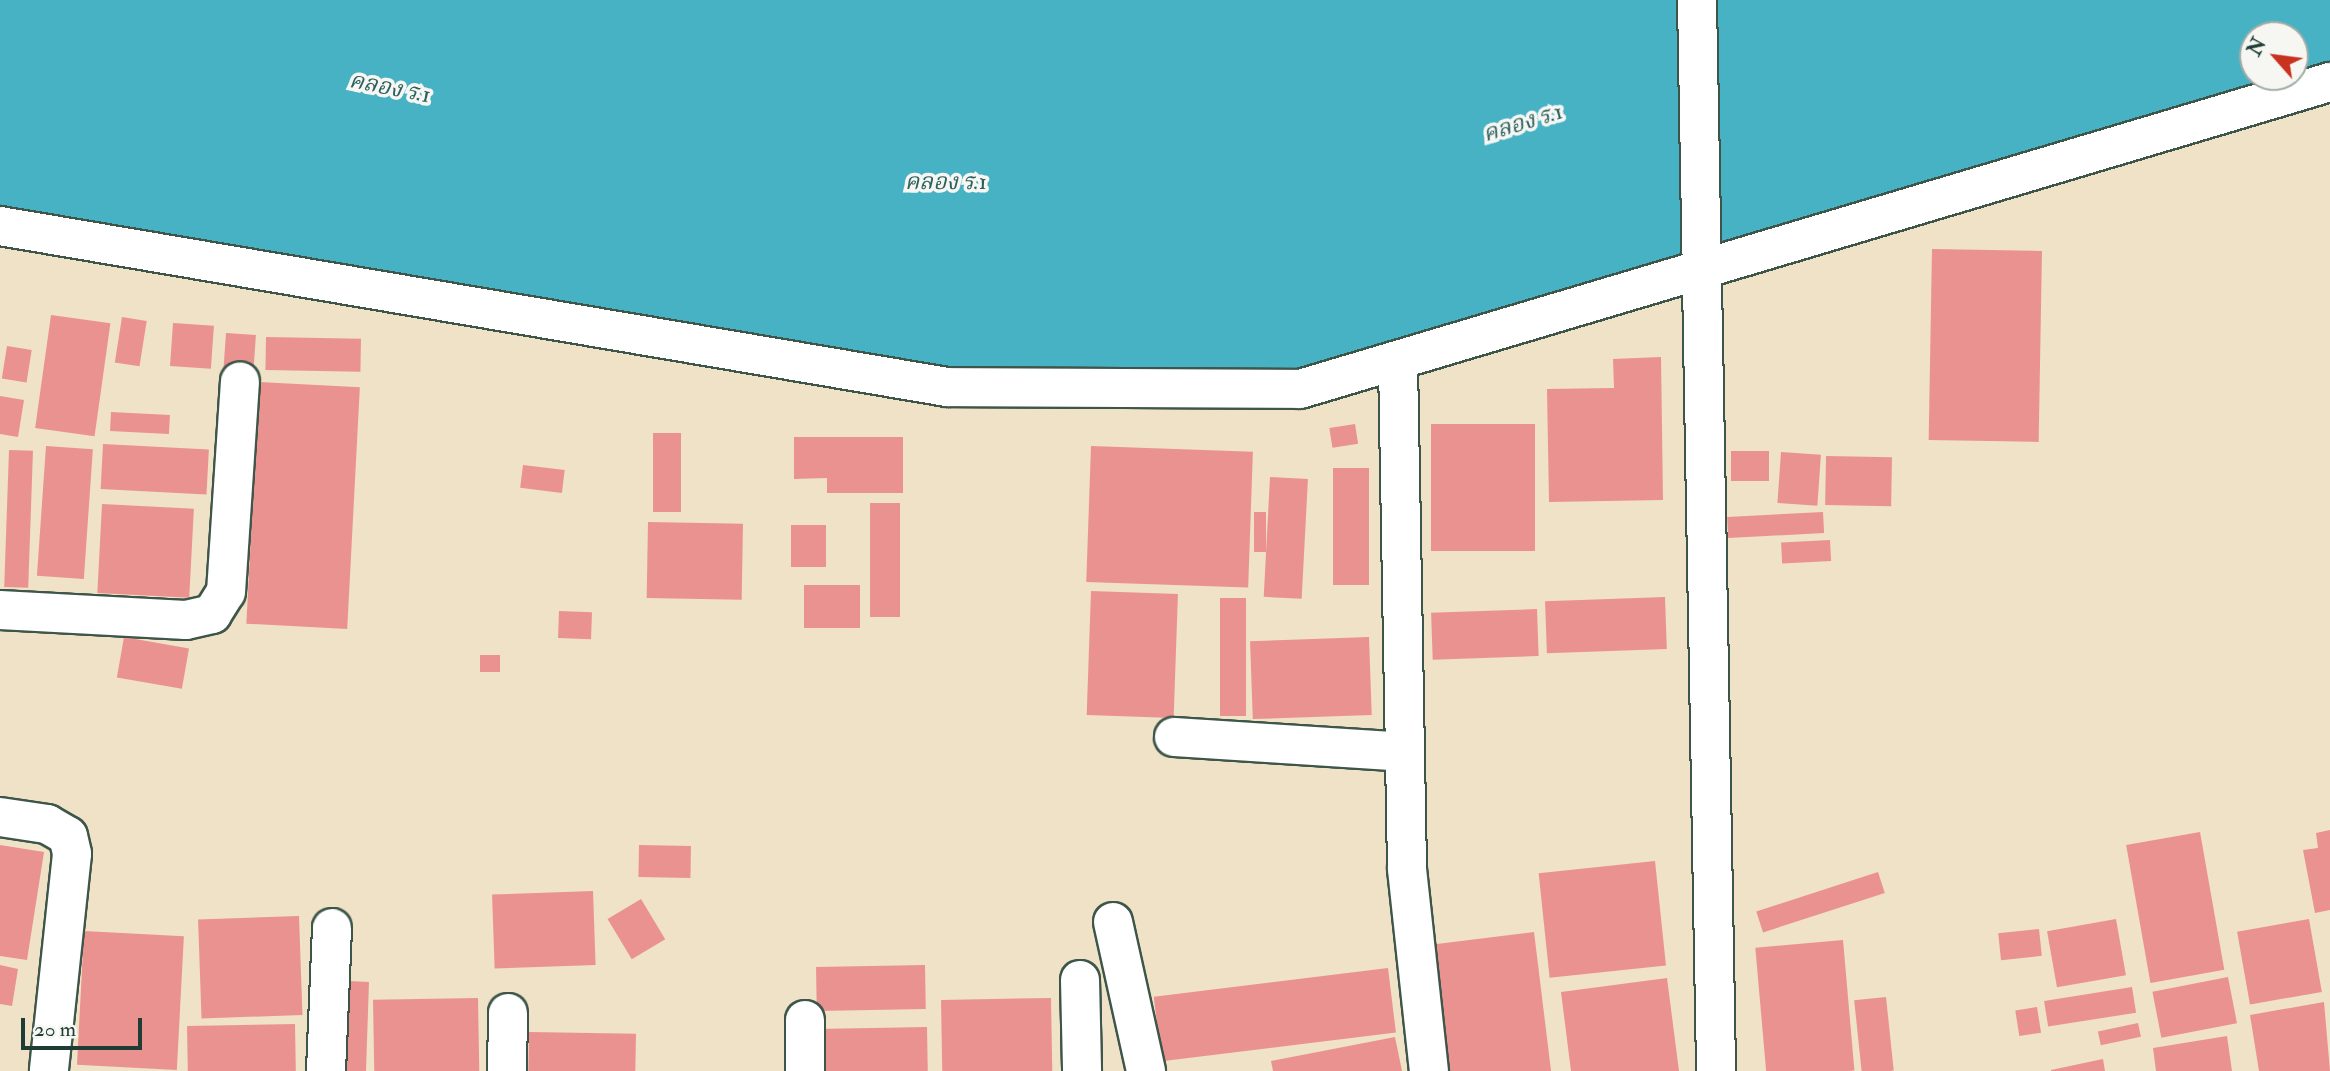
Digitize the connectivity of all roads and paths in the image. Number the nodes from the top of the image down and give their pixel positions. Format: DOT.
graph roads {
  1 [pos="1697,0"];
  2 [pos="2330,82"];
  3 [pos="0,226"];
  4 [pos="1698,274"];
  5 [pos="1398,362"];
  6 [pos="240,381"];
  7 [pos="0,610"];
  8 [pos="1174,737"];
  9 [pos="1404,752"];
  10 [pos="0,817"];
  11 [pos="1113,922"];
  12 [pos="332,928"];
  13 [pos="1080,980"];
  14 [pos="508,1013"];
  15 [pos="805,1020"];
  16 [pos="48,1071"];
  17 [pos="326,1071"];
  18 [pos="507,1071"];
  19 [pos="805,1071"];
  20 [pos="1082,1071"];
  21 [pos="1146,1071"];
  22 [pos="1429,1071"];
  23 [pos="1716,1071"];
  1 -- 4 [label="street"];
  2 -- 4 [label="street"];
  3 -- 5 [label="street"];
  4 -- 5 [label="street"];
  4 -- 23 [label="street"];
  5 -- 9 [label="street"];
  6 -- 7 [label="street"];
  8 -- 9 [label="street"];
  9 -- 22 [label="street"];
  10 -- 16 [label="street"];
  11 -- 21 [label="street"];
  12 -- 17 [label="street"];
  13 -- 20 [label="street"];
  14 -- 18 [label="street"];
  15 -- 19 [label="street"];
}
